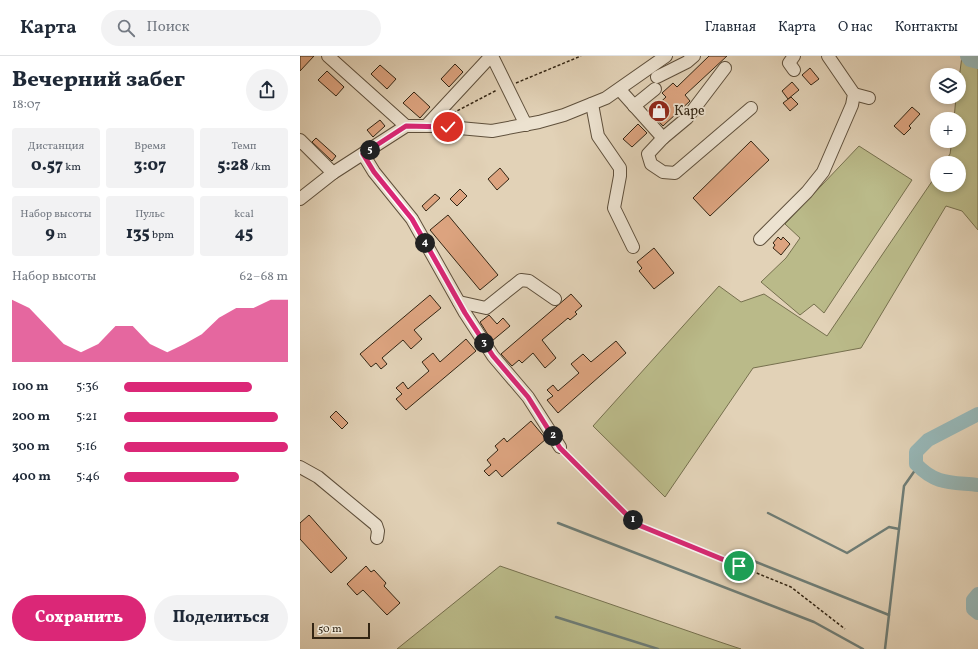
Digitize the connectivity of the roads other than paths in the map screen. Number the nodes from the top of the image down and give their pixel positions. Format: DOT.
graph roads {
  1 [pos="328,56"];
  2 [pos="492,56"];
  3 [pos="666,56"];
  4 [pos="694,56"];
  5 [pos="794,56"];
  6 [pos="828,56"];
  7 [pos="725,68"];
  8 [pos="794,70"];
  9 [pos="656,80"];
  10 [pos="620,90"];
  11 [pos="854,94"];
  12 [pos="869,98"];
  13 [pos="592,104"];
  14 [pos="634,106"];
  15 [pos="751,108"];
  16 [pos="526,125"];
  17 [pos="406,126"];
  18 [pos="426,126"];
  19 [pos="663,138"];
  20 [pos="300,140"];
  21 [pos="363,154"];
  22 [pos="333,173"];
  23 [pos="300,198"];
  24 [pos="760,239"];
  25 [pos="633,247"];
  26 [pos="555,300"];
  27 [pos="459,302"];
  28 [pos="560,448"];
  29 [pos="300,466"];
  30 [pos="377,538"];
  1 -- 17 [label="street"];
  2 -- 16 [label="street"];
  2 -- 18 [label="street"];
  3 -- 9 [label="street"];
  4 -- 9 [label="street"];
  5 -- 8 [label="street"];
  6 -- 11 [label="street"];
  7 -- 19 [label="street"];
  9 -- 10 [label="street"];
  9 -- 14 [label="street"];
  10 -- 13 [label="street"];
  10 -- 14 [label="street"];
  11 -- 12 [label="street"];
  11 -- 24 [label="street"];
  13 -- 16 [label="street"];
  13 -- 25 [label="street"];
  14 -- 19 [label="street"];
  15 -- 19 [label="street"];
  16 -- 18 [label="street"];
  17 -- 18 [label="street"];
  17 -- 21 [label="street"];
  20 -- 22 [label="street"];
  21 -- 22 [label="street"];
  21 -- 27 [label="street"];
  22 -- 23 [label="street"];
  26 -- 27 [label="street"];
  27 -- 28 [label="street"];
  29 -- 30 [label="street"];
}
